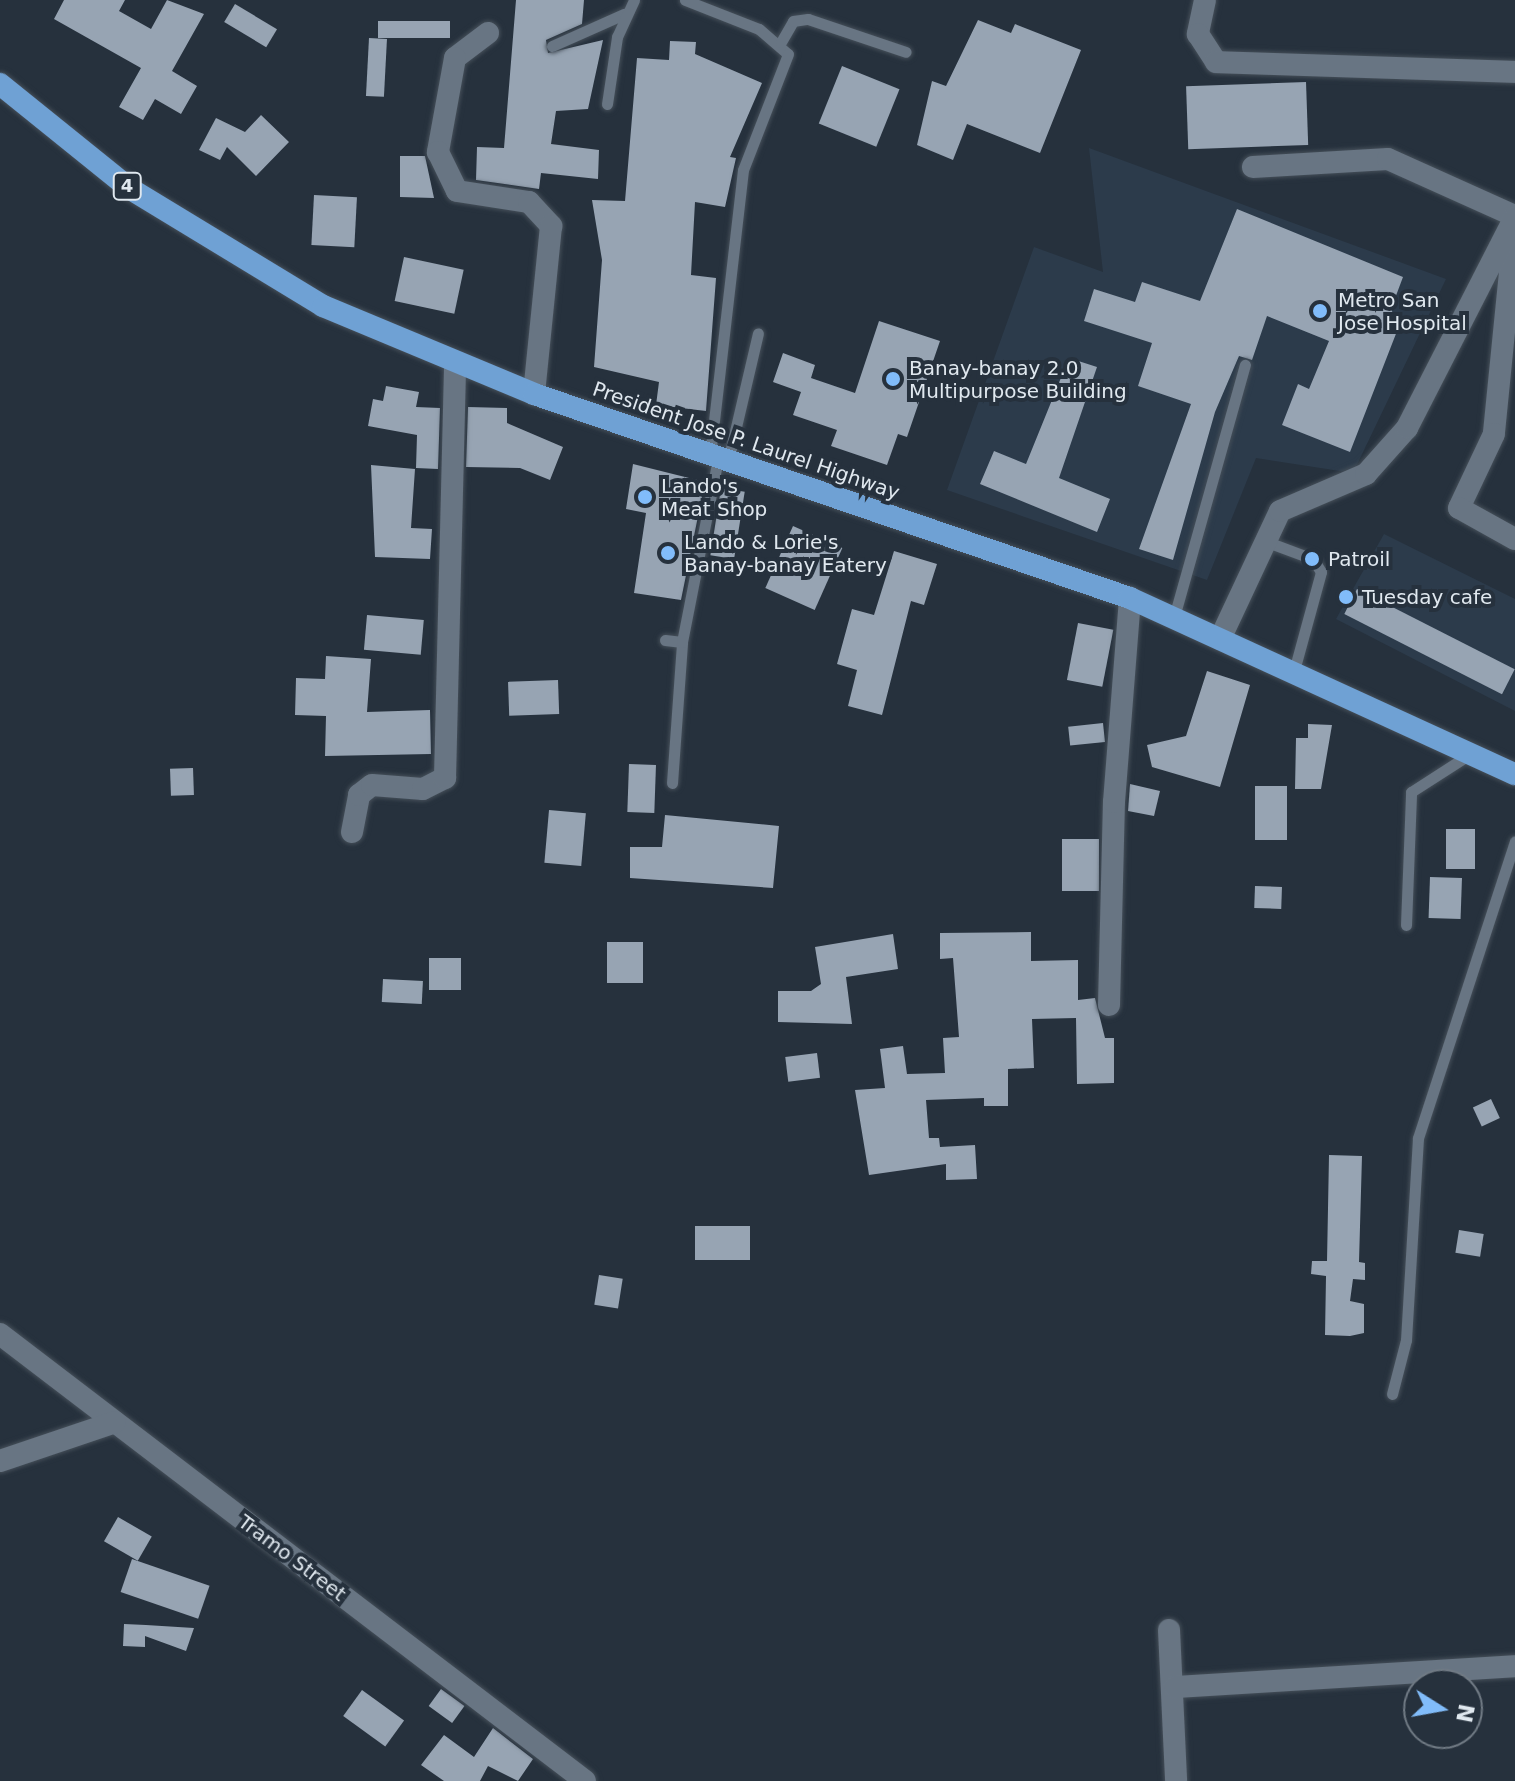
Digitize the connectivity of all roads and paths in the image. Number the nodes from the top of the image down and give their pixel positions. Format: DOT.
graph roads {
  1 [pos="634,0"];
  2 [pos="685,0"];
  3 [pos="1205,0"];
  4 [pos="624,14"];
  5 [pos="488,33"];
  6 [pos="781,42"];
  7 [pos="552,46"];
  8 [pos="906,52"];
  9 [pos="1515,72"];
  10 [pos="0,84"];
  11 [pos="607,104"];
  12 [pos="1253,167"];
  13 [pos="1515,216"];
  14 [pos="758,333"];
  15 [pos="455,363"];
  16 [pos="1245,365"];
  17 [pos="534,394"];
  18 [pos="719,458"];
  19 [pos="1515,539"];
  20 [pos="1262,540"];
  21 [pos="1130,598"];
  22 [pos="1174,617"];
  23 [pos="1220,639"];
  24 [pos="665,640"];
  25 [pos="682,642"];
  26 [pos="1294,671"];
  27 [pos="1470,754"];
  28 [pos="1515,774"];
  29 [pos="672,783"];
  30 [pos="352,832"];
  31 [pos="1515,841"];
  32 [pos="1406,925"];
  33 [pos="1109,1005"];
  34 [pos="0,1334"];
  35 [pos="1392,1394"];
  36 [pos="115,1422"];
  37 [pos="0,1461"];
  38 [pos="1169,1630"];
  39 [pos="1515,1666"];
  40 [pos="1175,1687"];
  41 [pos="585,1781"];
  42 [pos="1176,1781"];
  1 -- 4 [label="lane"];
  2 -- 6 [label="lane"];
  3 -- 9 [label="street"];
  4 -- 7 [label="lane"];
  4 -- 11 [label="lane"];
  5 -- 17 [label="street"];
  6 -- 8 [label="lane"];
  6 -- 18 [label="lane"];
  10 -- 15 [label="highway, President Jose P. Laurel Highway / 4"];
  12 -- 13 [label="street"];
  14 -- 18 [label="lane"];
  15 -- 17 [label="highway, President Jose P. Laurel Highway / 4"];
  15 -- 30 [label="street"];
  16 -- 22 [label="lane"];
  17 -- 18 [label="highway, President Jose P. Laurel Highway / 4"];
  18 -- 21 [label="highway, President Jose P. Laurel Highway / 4"];
  18 -- 25 [label="lane"];
  19 -- 20 [label="street"];
  20 -- 23 [label="street"];
  20 -- 26 [label="lane"];
  21 -- 22 [label="highway, President Jose P. Laurel Highway / 4"];
  21 -- 33 [label="street"];
  22 -- 23 [label="highway, President Jose P. Laurel Highway / 4"];
  23 -- 26 [label="highway, President Jose P. Laurel Highway / 4"];
  24 -- 25 [label="lane"];
  25 -- 29 [label="lane"];
  26 -- 27 [label="highway, President Jose P. Laurel Highway / 4"];
  27 -- 28 [label="highway, President Jose P. Laurel Highway / 4"];
  27 -- 32 [label="lane"];
  31 -- 35 [label="lane"];
  34 -- 36 [label="street, Tramo Street"];
  36 -- 37 [label="street"];
  36 -- 41 [label="street, Tramo Street"];
  38 -- 40 [label="street"];
  39 -- 40 [label="street"];
  40 -- 42 [label="street"];
}
